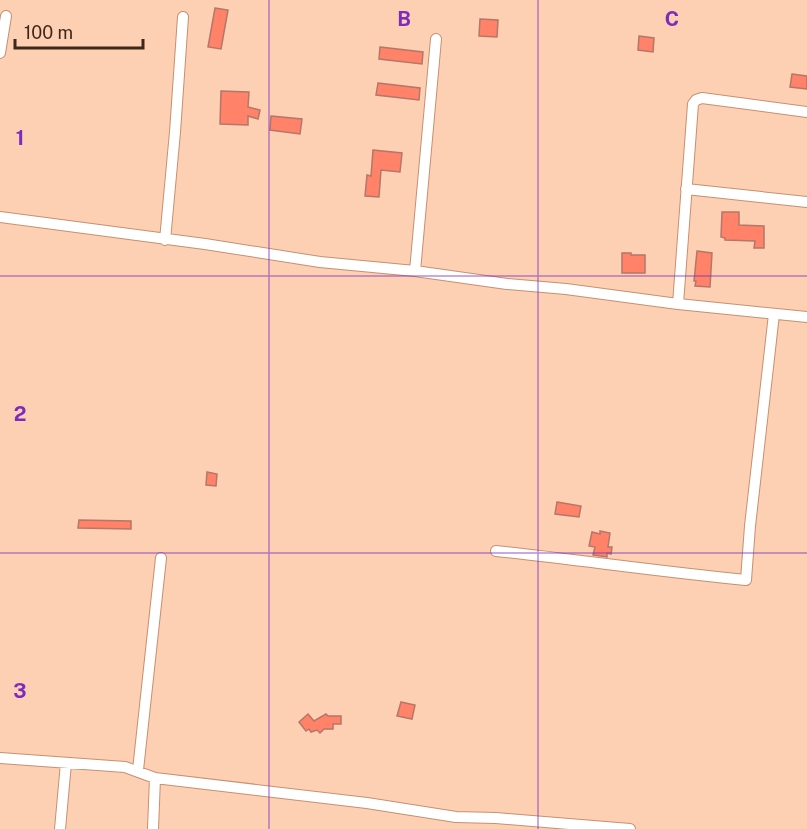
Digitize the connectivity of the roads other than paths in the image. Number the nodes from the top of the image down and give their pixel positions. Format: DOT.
graph roads {
  1 [pos="6,16"];
  2 [pos="183,16"];
  3 [pos="436,39"];
  4 [pos="0,53"];
  5 [pos="807,112"];
  6 [pos="686,189"];
  7 [pos="807,202"];
  8 [pos="0,218"];
  9 [pos="165,240"];
  10 [pos="415,271"];
  11 [pos="678,304"];
  12 [pos="774,314"];
  13 [pos="807,317"];
  14 [pos="496,551"];
  15 [pos="161,558"];
  16 [pos="0,758"];
  17 [pos="66,763"];
  18 [pos="138,770"];
  19 [pos="155,778"];
  20 [pos="60,829"];
  21 [pos="153,829"];
  22 [pos="630,829"];
  1 -- 4 [label="street"];
  2 -- 9 [label="street"];
  3 -- 10 [label="street"];
  5 -- 6 [label="street"];
  6 -- 7 [label="street"];
  6 -- 11 [label="street"];
  8 -- 9 [label="street"];
  9 -- 10 [label="street"];
  10 -- 11 [label="street"];
  11 -- 12 [label="street"];
  12 -- 13 [label="street"];
  12 -- 14 [label="street"];
  15 -- 18 [label="street"];
  16 -- 17 [label="street"];
  17 -- 18 [label="street"];
  17 -- 20 [label="street"];
  18 -- 19 [label="street"];
  19 -- 21 [label="street"];
  19 -- 22 [label="street"];
}
